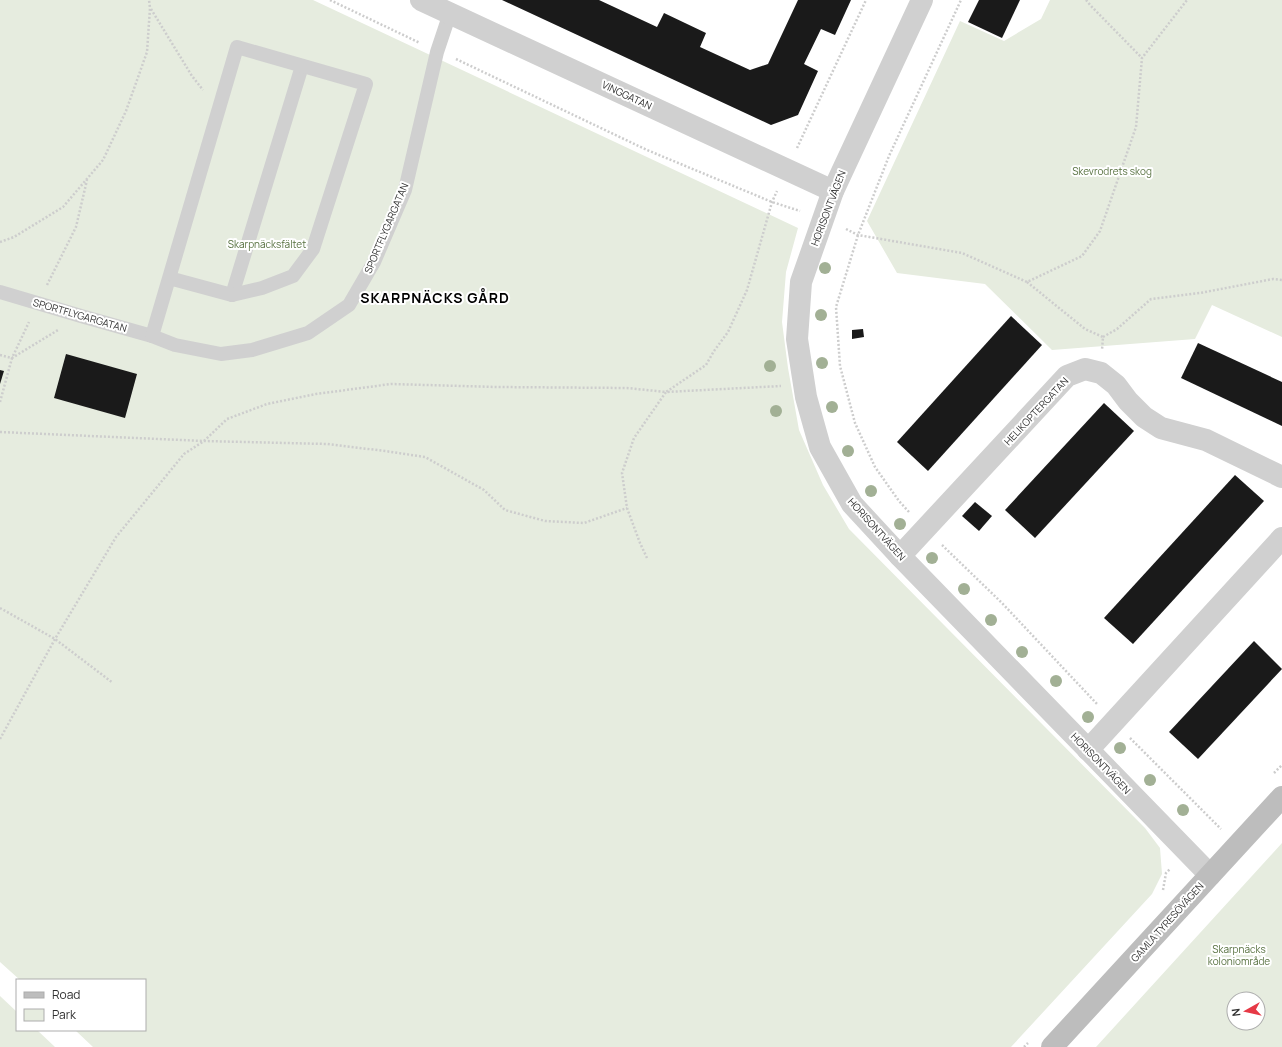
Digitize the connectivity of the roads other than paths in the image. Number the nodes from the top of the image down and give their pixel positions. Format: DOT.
graph roads {
  1 [pos="421,0"];
  2 [pos="922,0"];
  3 [pos="453,6"];
  4 [pos="302,66"];
  5 [pos="833,191"];
  6 [pos="169,278"];
  7 [pos="0,292"];
  8 [pos="232,294"];
  9 [pos="152,336"];
  10 [pos="1282,477"];
  11 [pos="1282,538"];
  12 [pos="900,556"];
  13 [pos="1088,750"];
  14 [pos="1282,797"];
  15 [pos="1210,875"];
  16 [pos="1052,1047"];
  1 -- 3 [label="street, VINGGATAN"];
  2 -- 5 [label="street, HORISONTVÄGEN"];
  3 -- 5 [label="street, VINGGATAN"];
  3 -- 9 [label="lane, SPORTFLYGARGATAN"];
  4 -- 6 [label="lane"];
  4 -- 8 [label="lane"];
  4 -- 8 [label="lane"];
  5 -- 12 [label="street, HORISONTVÄGEN"];
  6 -- 8 [label="lane"];
  6 -- 9 [label="lane"];
  7 -- 9 [label="lane, SPORTFLYGARGATAN"];
  10 -- 12 [label="street, HELIKOPTERGATAN"];
  11 -- 13 [label="street"];
  12 -- 13 [label="street, HORISONTVÄGEN"];
  13 -- 15 [label="street, HORISONTVÄGEN"];
  14 -- 15 [label="street, GAMLA TYRESÖVÄGEN"];
  15 -- 16 [label="street, GAMLA TYRESÖVÄGEN"];
}
